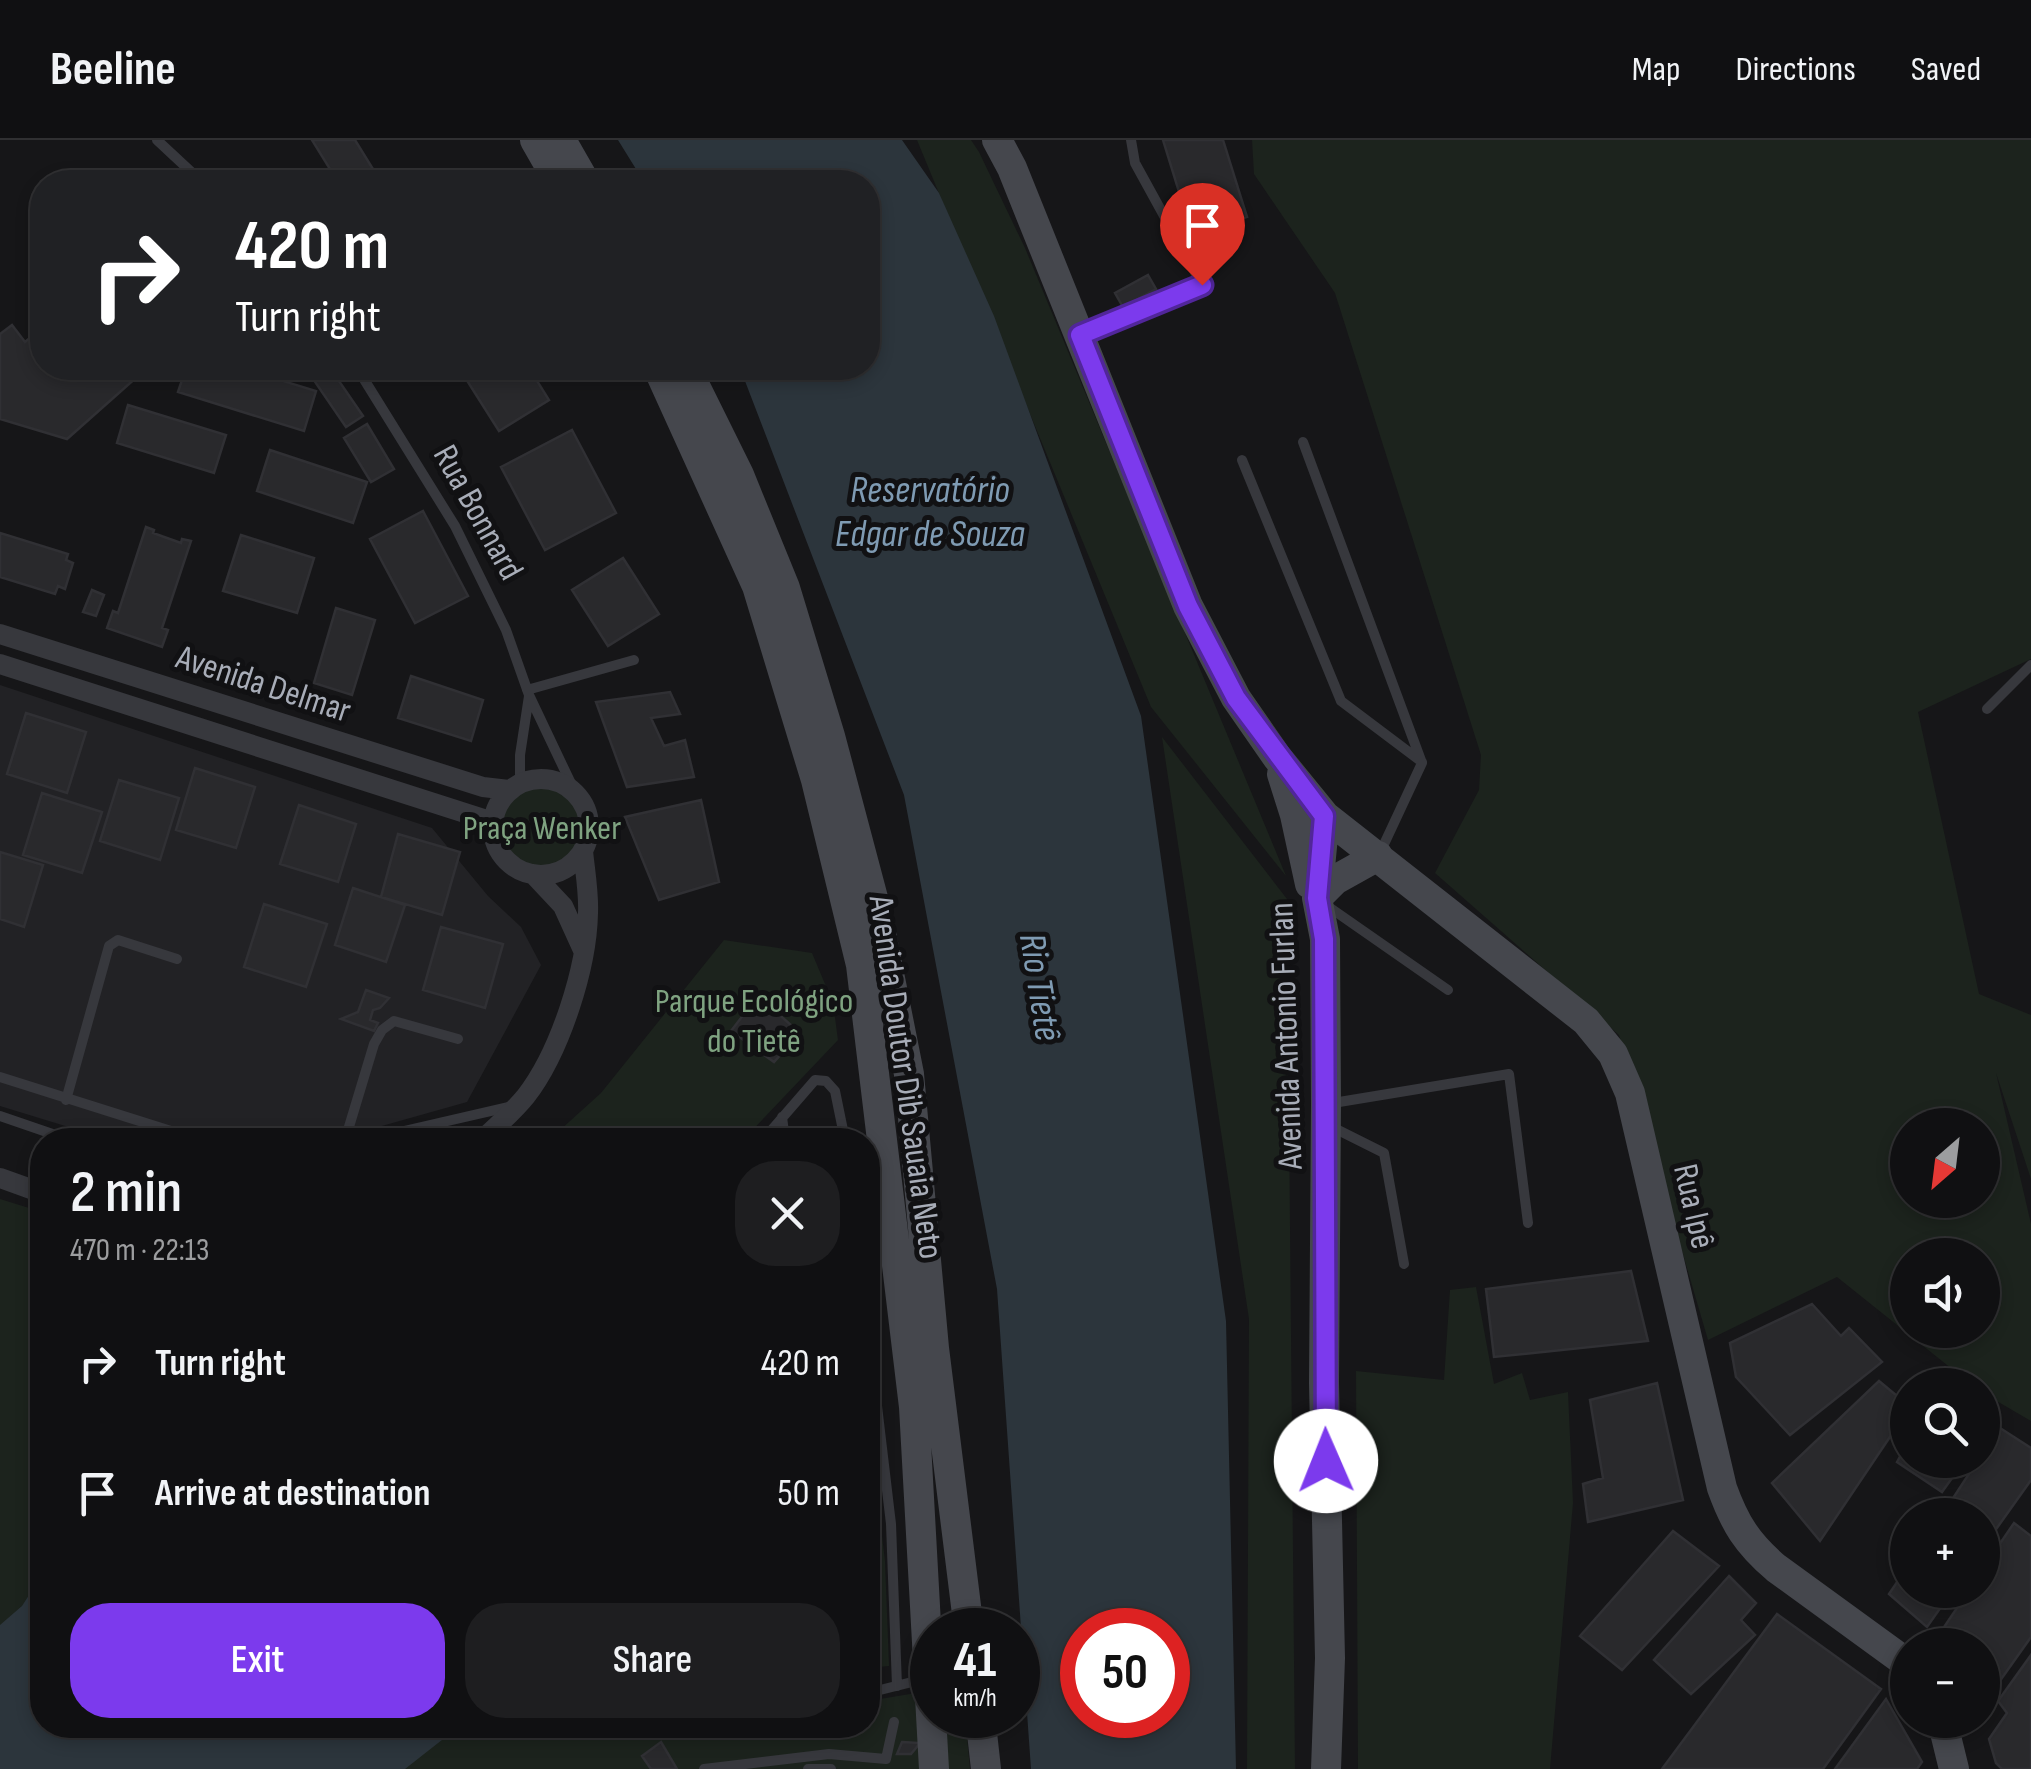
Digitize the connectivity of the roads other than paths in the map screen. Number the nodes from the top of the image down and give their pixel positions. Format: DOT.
graph roads {
  1 [pos="157,140"];
  2 [pos="534,140"];
  3 [pos="561,140"];
  4 [pos="997,140"];
  5 [pos="1131,140"];
  6 [pos="189,170"];
  7 [pos="552,170"];
  8 [pos="579,170"];
  9 [pos="1080,335"];
  10 [pos="364,380"];
  11 [pos="663,380"];
  12 [pos="692,380"];
  13 [pos="1303,442"];
  14 [pos="1242,460"];
  15 [pos="0,634"];
  16 [pos="634,660"];
  17 [pos="0,664"];
  18 [pos="2031,665"];
  19 [pos="528,693"];
  20 [pos="1987,709"];
  21 [pos="1277,756"];
  22 [pos="1422,763"];
  23 [pos="514,787"];
  24 [pos="576,794"];
  25 [pos="1324,816"];
  26 [pos="493,822"];
  27 [pos="583,851"];
  28 [pos="1378,856"];
  29 [pos="533,874"];
  30 [pos="1317,898"];
  31 [pos="1324,939"];
  32 [pos="583,952"];
  33 [pos="177,959"];
  34 [pos="1448,990"];
  35 [pos="458,1039"];
  36 [pos="0,1076"];
  37 [pos="66,1100"];
  38 [pos="519,1104"];
  39 [pos="1326,1114"];
  40 [pos="0,1116"];
  41 [pos="782,1117"];
  42 [pos="35,1128"];
  43 [pos="161,1128"];
  44 [pos="349,1128"];
  45 [pos="416,1128"];
  46 [pos="494,1128"];
  47 [pos="773,1128"];
  48 [pos="783,1128"];
  49 [pos="842,1128"];
  50 [pos="0,1178"];
  51 [pos="30,1189"];
  52 [pos="1528,1223"];
  53 [pos="1404,1264"];
  54 [pos="880,1431"];
  55 [pos="927,1608"];
  56 [pos="966,1608"];
  57 [pos="1890,1651"];
  58 [pos="910,1681"];
  59 [pos="898,1686"];
  60 [pos="880,1690"];
  61 [pos="894,1722"];
  62 [pos="933,1738"];
  63 [pos="983,1738"];
  64 [pos="1946,1738"];
  65 [pos="704,1769"];
  66 [pos="808,1769"];
  67 [pos="831,1769"];
  68 [pos="934,1769"];
  69 [pos="986,1769"];
  70 [pos="1326,1769"];
  71 [pos="1954,1769"];
  1 -- 6 [label="lane"];
  2 -- 7 [label="main road"];
  3 -- 8 [label="main road"];
  4 -- 9 [label="main road"];
  5 -- 9 [label="lane"];
  9 -- 21 [label="main road"];
  10 -- 19 [label="lane, Rua Bonnard"];
  11 -- 55 [label="main road, Avenida Doutor Dib Sauaia Neto"];
  12 -- 56 [label="main road, Avenida Doutor Dib Sauaia Neto"];
  13 -- 22 [label="lane"];
  14 -- 22 [label="lane"];
  15 -- 23 [label="street, Avenida Delmar"];
  16 -- 19 [label="lane"];
  17 -- 26 [label="street, Avenida Delmar"];
  18 -- 20 [label="lane"];
  19 -- 23 [label="lane, Rua Bonnard"];
  19 -- 24 [label="lane, Rua Bonnard"];
  21 -- 25 [label="main road"];
  21 -- 31 [label="main road"];
  22 -- 28 [label="lane"];
  23 -- 24 [label="street"];
  23 -- 26 [label="street"];
  24 -- 27 [label="street"];
  25 -- 28 [label="main road, Rua Ipê"];
  25 -- 30 [label="main road, Avenida Antonio Furlan"];
  26 -- 29 [label="street"];
  27 -- 29 [label="street"];
  27 -- 32 [label="street"];
  28 -- 30 [label="main road"];
  28 -- 57 [label="main road, Rua Ipê"];
  29 -- 32 [label="street"];
  30 -- 31 [label="main road, Avenida Antonio Furlan"];
  30 -- 34 [label="lane"];
  31 -- 39 [label="main road, Avenida Antonio Furlan"];
  32 -- 38 [label="street"];
  33 -- 37 [label="lane"];
  35 -- 44 [label="lane"];
  36 -- 37 [label="lane"];
  37 -- 43 [label="lane"];
  38 -- 45 [label="lane"];
  38 -- 46 [label="street"];
  39 -- 52 [label="lane"];
  39 -- 53 [label="lane"];
  39 -- 70 [label="main road, Avenida Antonio Furlan"];
  40 -- 42 [label="lane"];
  41 -- 47 [label="lane"];
  41 -- 48 [label="lane"];
  41 -- 49 [label="lane"];
  50 -- 51 [label="street"];
  54 -- 59 [label="lane"];
  58 -- 59 [label="lane"];
  59 -- 60 [label="lane"];
  61 -- 65 [label="lane"];
  62 -- 68 [label="main road, Avenida Doutor Dib Sauaia Neto"];
  63 -- 69 [label="main road"];
  64 -- 71 [label="main road"];
  66 -- 67 [label="lane"];
}
